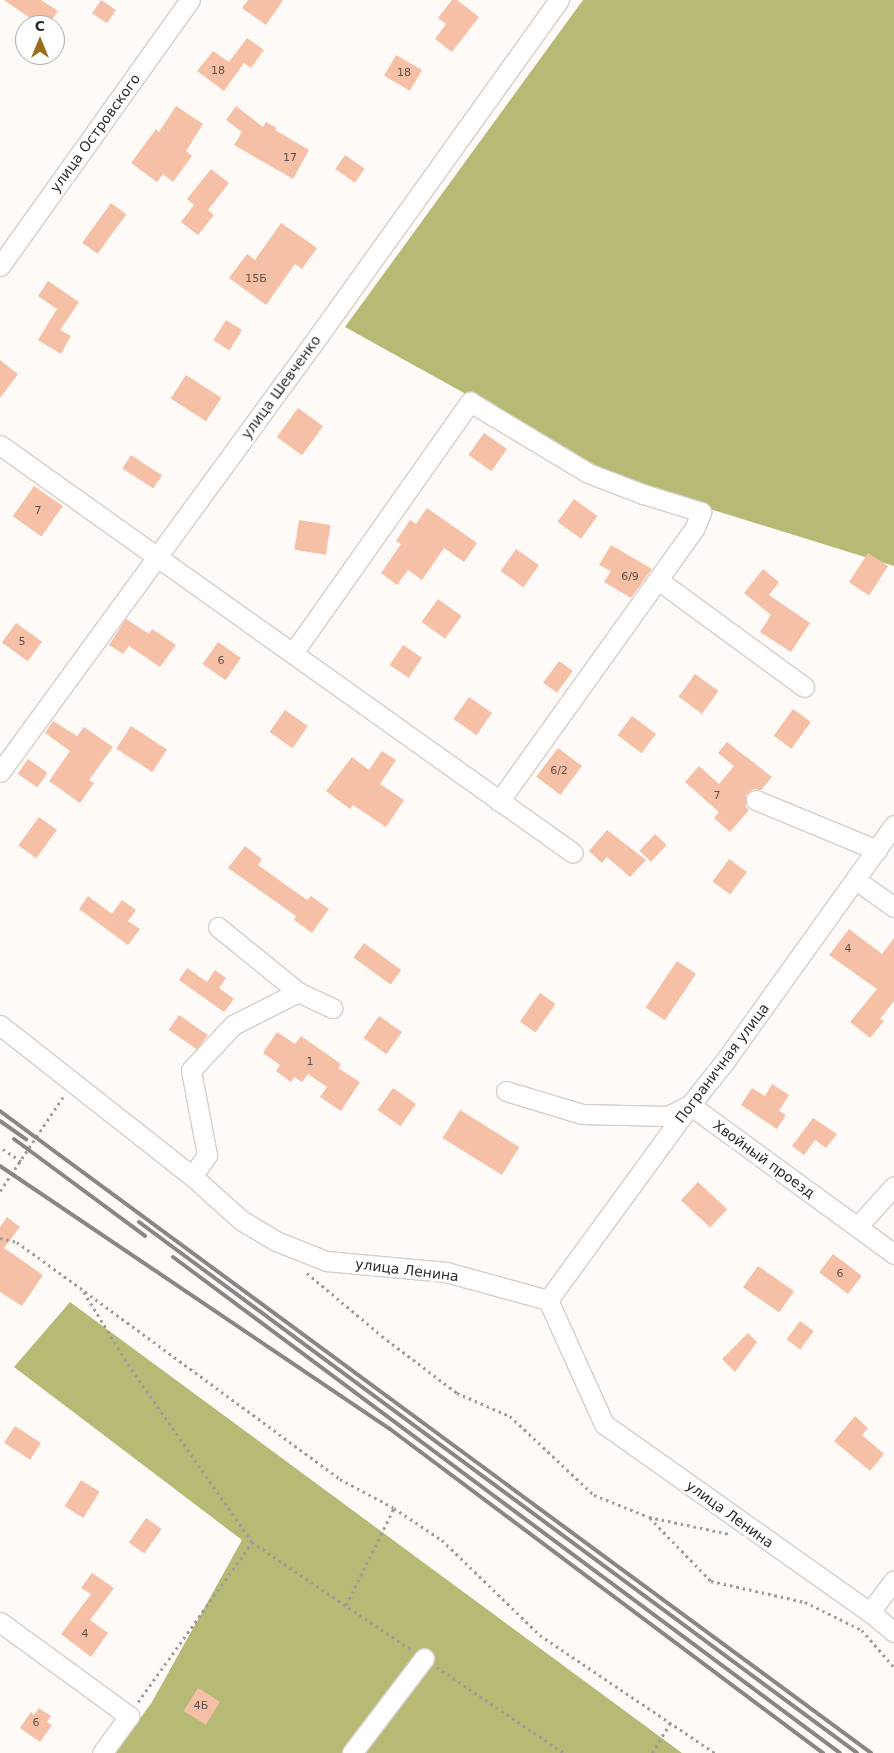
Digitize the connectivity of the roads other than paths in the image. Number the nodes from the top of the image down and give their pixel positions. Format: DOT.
graph roads {
  1 [pos="190,0"];
  2 [pos="560,0"];
  3 [pos="0,266"];
  4 [pos="0,445"];
  5 [pos="156,556"];
  6 [pos="658,580"];
  7 [pos="295,650"];
  8 [pos="804,687"];
  9 [pos="0,772"];
  10 [pos="756,800"];
  11 [pos="499,801"];
  12 [pos="894,825"];
  13 [pos="877,850"];
  14 [pos="573,853"];
  15 [pos="856,880"];
  16 [pos="894,907"];
  17 [pos="218,927"];
  18 [pos="298,992"];
  19 [pos="333,1008"];
  20 [pos="0,1025"];
  21 [pos="506,1091"];
  22 [pos="690,1105"];
  23 [pos="192,1176"];
  24 [pos="894,1186"];
  25 [pos="857,1227"];
  26 [pos="894,1254"];
  27 [pos="548,1300"];
  28 [pos="894,1580"];
  29 [pos="870,1612"];
  30 [pos="0,1622"];
  31 [pos="894,1632"];
  32 [pos="424,1658"];
  33 [pos="102,1753"];
  34 [pos="352,1753"];
  1 -- 3 [label="street, улица Островского"];
  2 -- 5 [label="street, улица Шевченко"];
  4 -- 5 [label="street"];
  5 -- 9 [label="street, улица Шевченко"];
  5 -- 11 [label="street"];
  6 -- 7 [label="street"];
  6 -- 8 [label="street"];
  6 -- 11 [label="street"];
  10 -- 13 [label="street"];
  11 -- 14 [label="street"];
  12 -- 13 [label="street, Пограничная улица"];
  13 -- 15 [label="street, Пограничная улица"];
  15 -- 16 [label="street"];
  15 -- 22 [label="street, Пограничная улица"];
  17 -- 18 [label="street"];
  18 -- 19 [label="street"];
  18 -- 23 [label="street"];
  20 -- 23 [label="street, улица Ленина"];
  21 -- 22 [label="street"];
  22 -- 25 [label="street, Хвойный проезд"];
  22 -- 27 [label="street, Пограничная улица"];
  23 -- 27 [label="street, улица Ленина"];
  24 -- 25 [label="street"];
  25 -- 26 [label="street, Хвойный проезд"];
  27 -- 29 [label="street, улица Ленина"];
  28 -- 29 [label="street"];
  29 -- 31 [label="street, улица Ленина"];
  30 -- 33 [label="street"];
  32 -- 34 [label="street"];
}
